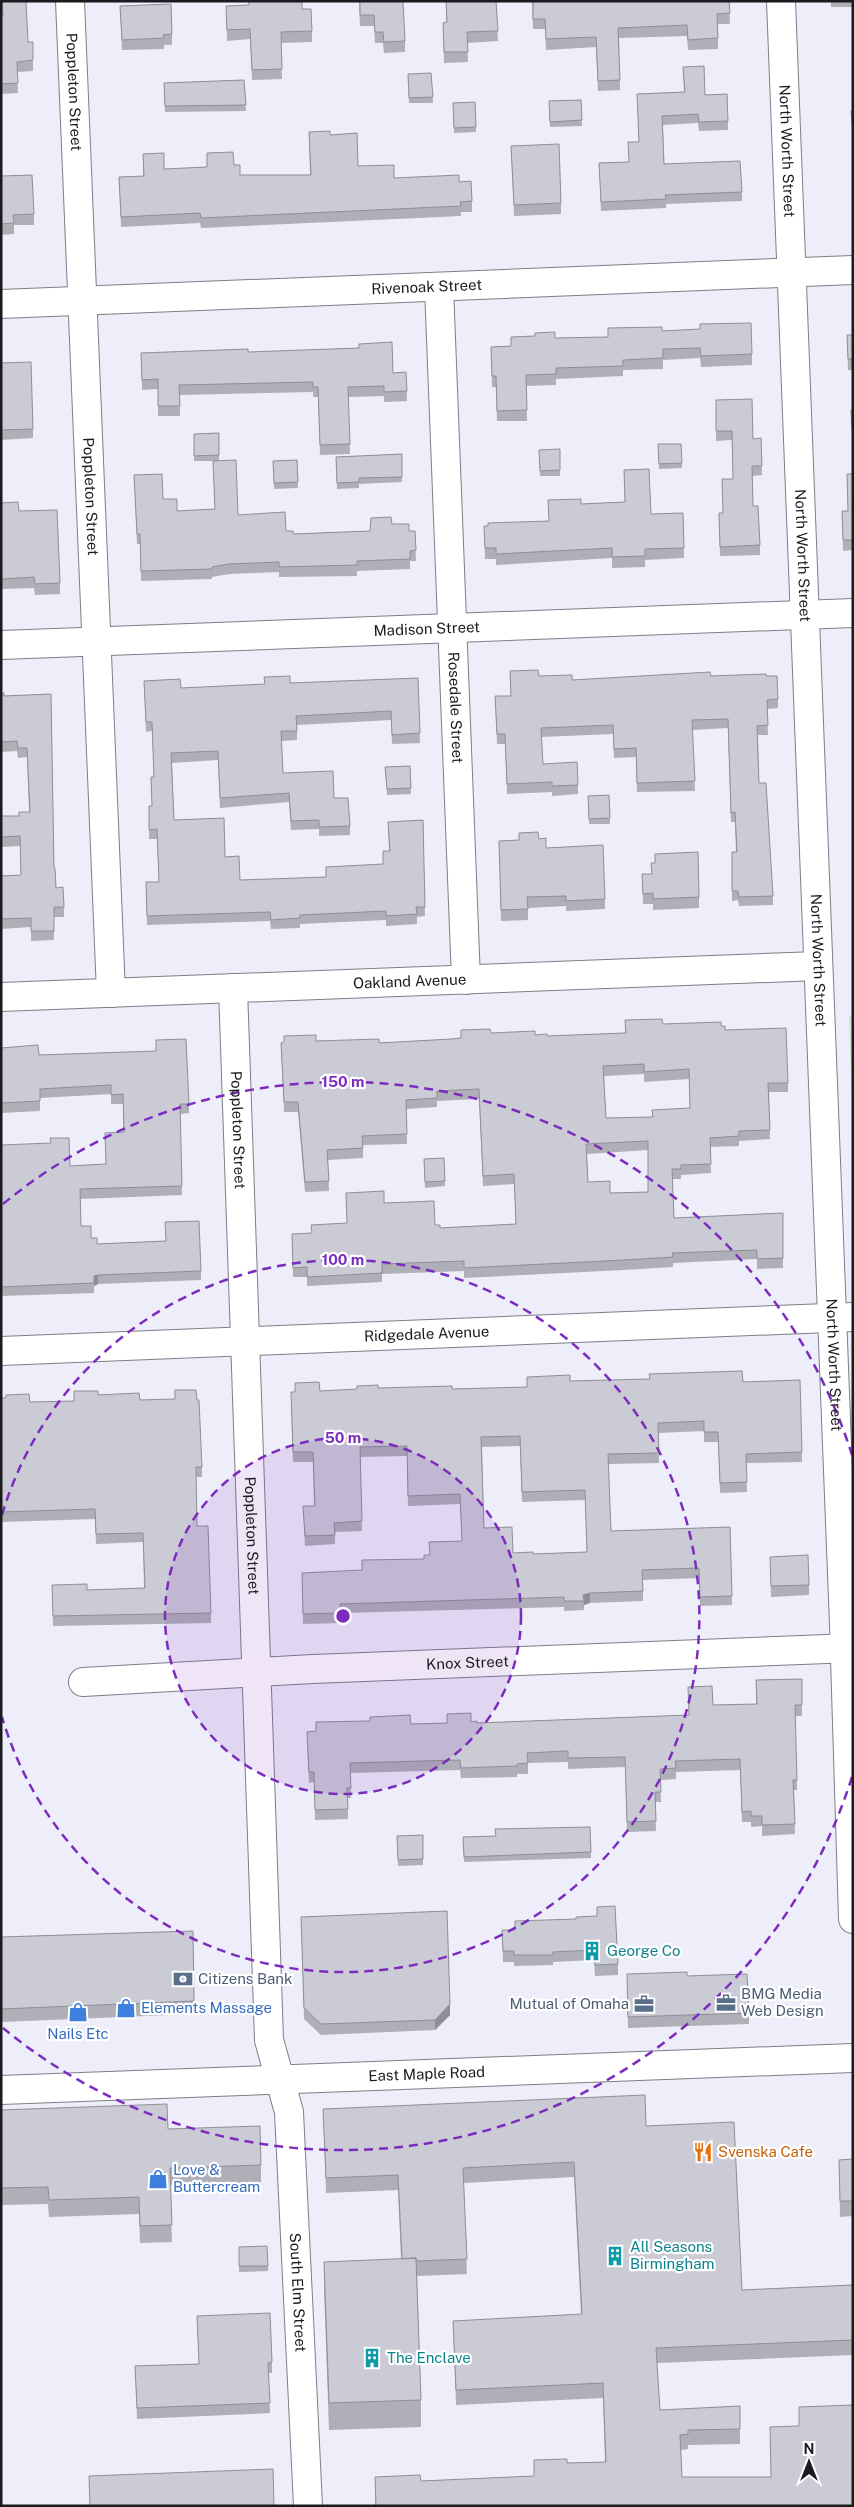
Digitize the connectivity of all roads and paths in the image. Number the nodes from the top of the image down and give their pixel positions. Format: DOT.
graph roads {
  1 [pos="70,1"];
  2 [pos="781,1"];
  3 [pos="853,270"];
  4 [pos="792,272"];
  5 [pos="439,287"];
  6 [pos="82,301"];
  7 [pos="1,304"];
  8 [pos="853,613"];
  9 [pos="805,614"];
  10 [pos="454,628"];
  11 [pos="96,642"];
  12 [pos="1,645"];
  13 [pos="818,966"];
  14 [pos="466,980"];
  15 [pos="233,988"];
  16 [pos="110,993"];
  17 [pos="1,997"];
  18 [pos="842,1318"];
  19 [pos="246,1341"];
  20 [pos="1,1351"];
  21 [pos="848,1648"];
  22 [pos="256,1672"];
  23 [pos="82,1682"];
  24 [pos="853,1919"];
  25 [pos="853,2058"];
  26 [pos="280,2079"];
  27 [pos="1,2090"];
  28 [pos="308,2506"];
  1 -- 6 [label="street, Poppleton Street"];
  2 -- 4 [label="street, North Worth Street"];
  3 -- 4 [label="street, Rivenoak Street"];
  4 -- 5 [label="street, Rivenoak Street"];
  4 -- 9 [label="street, North Worth Street"];
  5 -- 6 [label="street, Rivenoak Street"];
  5 -- 10 [label="street, Rosedale Street"];
  6 -- 7 [label="street, Rivenoak Street"];
  6 -- 11 [label="street, Poppleton Street"];
  8 -- 9 [label="street, Madison Street"];
  9 -- 10 [label="street, Madison Street"];
  9 -- 13 [label="street, North Worth Street"];
  10 -- 11 [label="street, Madison Street"];
  10 -- 14 [label="street, Rosedale Street"];
  11 -- 12 [label="street, Madison Street"];
  11 -- 16 [label="street, Poppleton Street"];
  13 -- 14 [label="street, Oakland Avenue"];
  13 -- 18 [label="street, North Worth Street"];
  14 -- 15 [label="street, Oakland Avenue"];
  15 -- 16 [label="street, Oakland Avenue"];
  15 -- 19 [label="street, Poppleton Street"];
  16 -- 17 [label="street, Oakland Avenue"];
  18 -- 19 [label="street, Ridgedale Avenue"];
  18 -- 21 [label="street, North Worth Street"];
  19 -- 20 [label="street, Ridgedale Avenue"];
  19 -- 22 [label="street, Poppleton Street"];
  21 -- 22 [label="street, Knox Street"];
  21 -- 24 [label="street, North Worth Street"];
  22 -- 23 [label="street, Knox Street"];
  22 -- 26 [label="street, Poppleton Street"];
  25 -- 26 [label="street, East Maple Road"];
  26 -- 27 [label="street, East Maple Road"];
  26 -- 28 [label="street, South Elm Street"];
}
